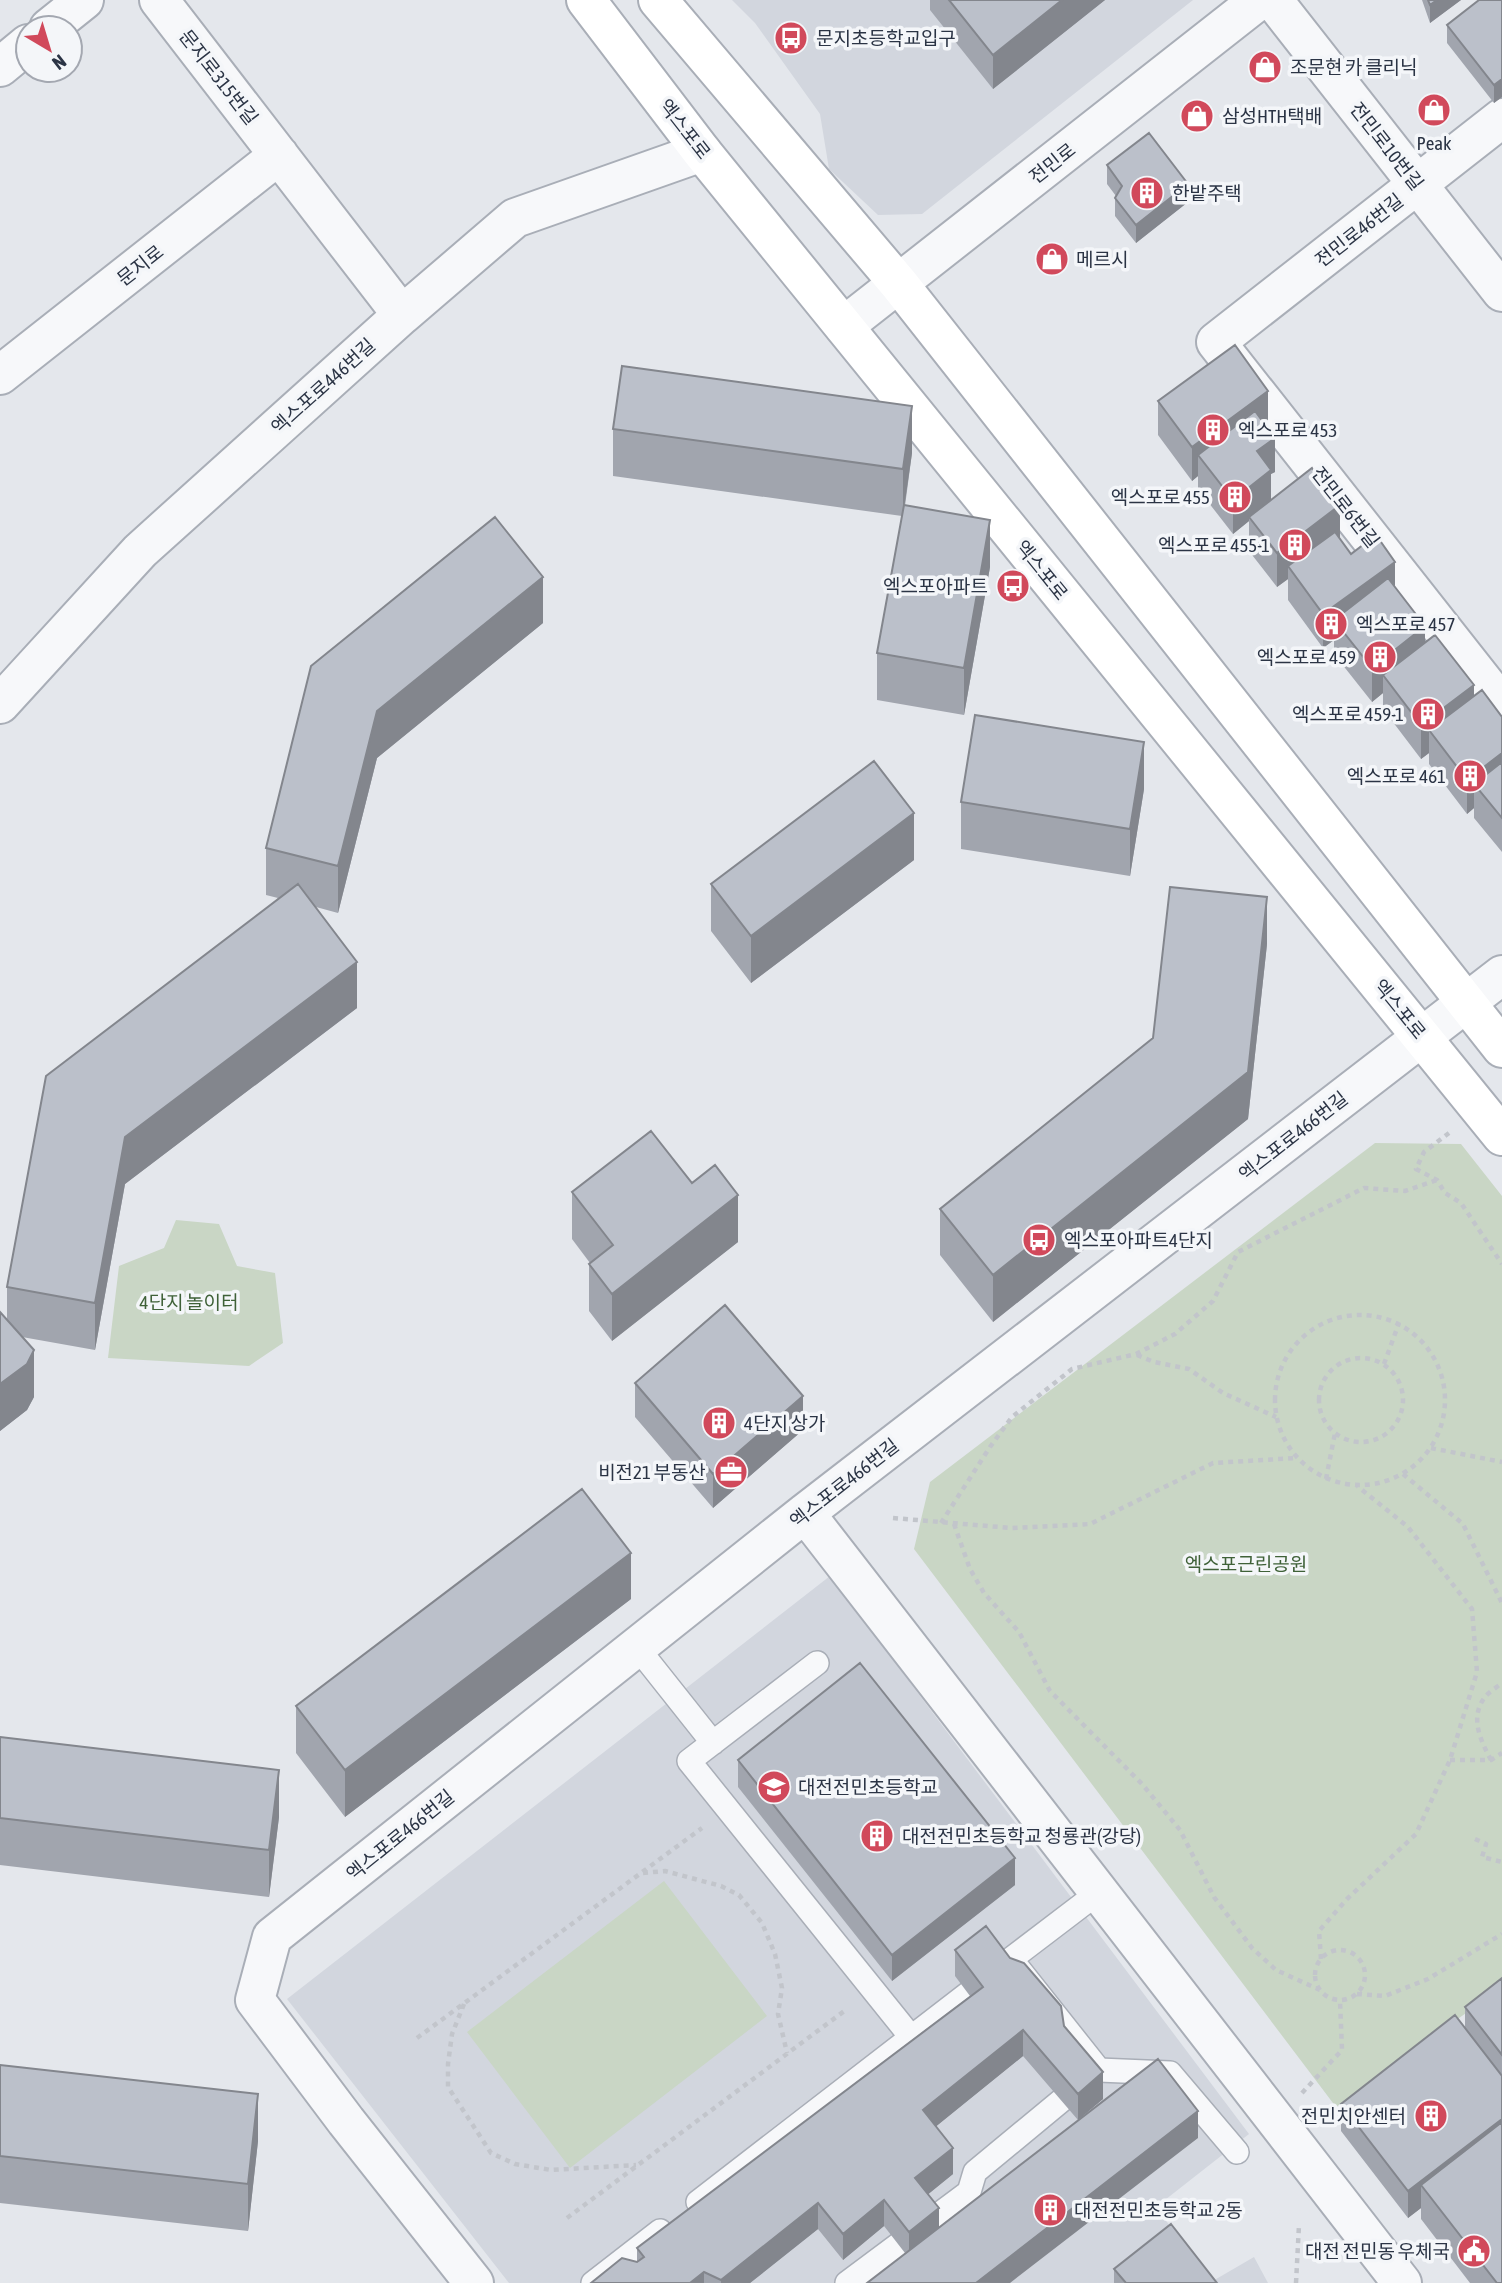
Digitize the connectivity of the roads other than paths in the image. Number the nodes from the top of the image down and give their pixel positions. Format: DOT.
graph roads {
  1 [pos="84,0"];
  2 [pos="159,0"];
  3 [pos="586,0"];
  4 [pos="658,0"];
  5 [pos="1259,0"];
  6 [pos="1273,0"];
  7 [pos="66,14"];
  8 [pos="14,56"];
  9 [pos="0,67"];
  10 [pos="1502,118"];
  11 [pos="702,152"];
  12 [pos="279,155"];
  13 [pos="1417,185"];
  14 [pos="899,284"];
  15 [pos="1502,292"];
  16 [pos="402,315"];
  17 [pos="844,326"];
  18 [pos="1216,342"];
  19 [pos="0,375"];
  20 [pos="0,704"];
  21 [pos="1502,705"];
  22 [pos="1502,975"];
  23 [pos="1466,1003"];
  24 [pos="1422,1037"];
  25 [pos="1502,1048"];
  26 [pos="1491,1122"];
  27 [pos="805,1513"];
  28 [pos="636,1646"];
  29 [pos="817,1663"];
  30 [pos="713,1743"];
  31 [pos="1100,1892"];
  32 [pos="1012,1959"];
  33 [pos="911,2037"];
  34 [pos="1099,2070"];
  35 [pos="1237,2152"];
  36 [pos="474,2283"];
  37 [pos="593,2283"];
  38 [pos="847,2283"];
  39 [pos="1402,2283"];
  1 -- 7 [label="street"];
  2 -- 12 [label="street, 문지로315번길"];
  3 -- 11 [label="main road, 엑스포로"];
  4 -- 14 [label="main road"];
  5 -- 14 [label="street, 전민로"];
  6 -- 13 [label="street, 전민로10번길"];
  8 -- 9 [label="street"];
  10 -- 13 [label="street, 전민로46번길"];
  11 -- 16 [label="street, 엑스포로446번길"];
  11 -- 17 [label="main road, 엑스포로"];
  12 -- 16 [label="street, 문지로315번길"];
  12 -- 19 [label="street, 문지로"];
  13 -- 15 [label="street, 전민로10번길"];
  13 -- 18 [label="street, 전민로46번길"];
  14 -- 17 [label="street, 전민로"];
  14 -- 23 [label="main road"];
  16 -- 20 [label="street, 엑스포로446번길"];
  17 -- 24 [label="main road, 엑스포로"];
  18 -- 21 [label="street, 전민로6번길"];
  22 -- 23 [label="street, 엑스포로466번길"];
  23 -- 24 [label="street, 엑스포로466번길"];
  23 -- 25 [label="main road"];
  24 -- 26 [label="main road, 엑스포로"];
  24 -- 27 [label="street, 엑스포로466번길"];
  27 -- 28 [label="street, 엑스포로466번길"];
  27 -- 31 [label="street"];
  28 -- 30 [label="lane"];
  28 -- 36 [label="street, 엑스포로466번길"];
  29 -- 30 [label="lane"];
  30 -- 33 [label="lane"];
  31 -- 32 [label="lane"];
  31 -- 39 [label="street"];
  32 -- 33 [label="lane"];
  32 -- 34 [label="lane"];
  33 -- 37 [label="lane"];
  34 -- 35 [label="lane"];
  34 -- 38 [label="lane"];
}
